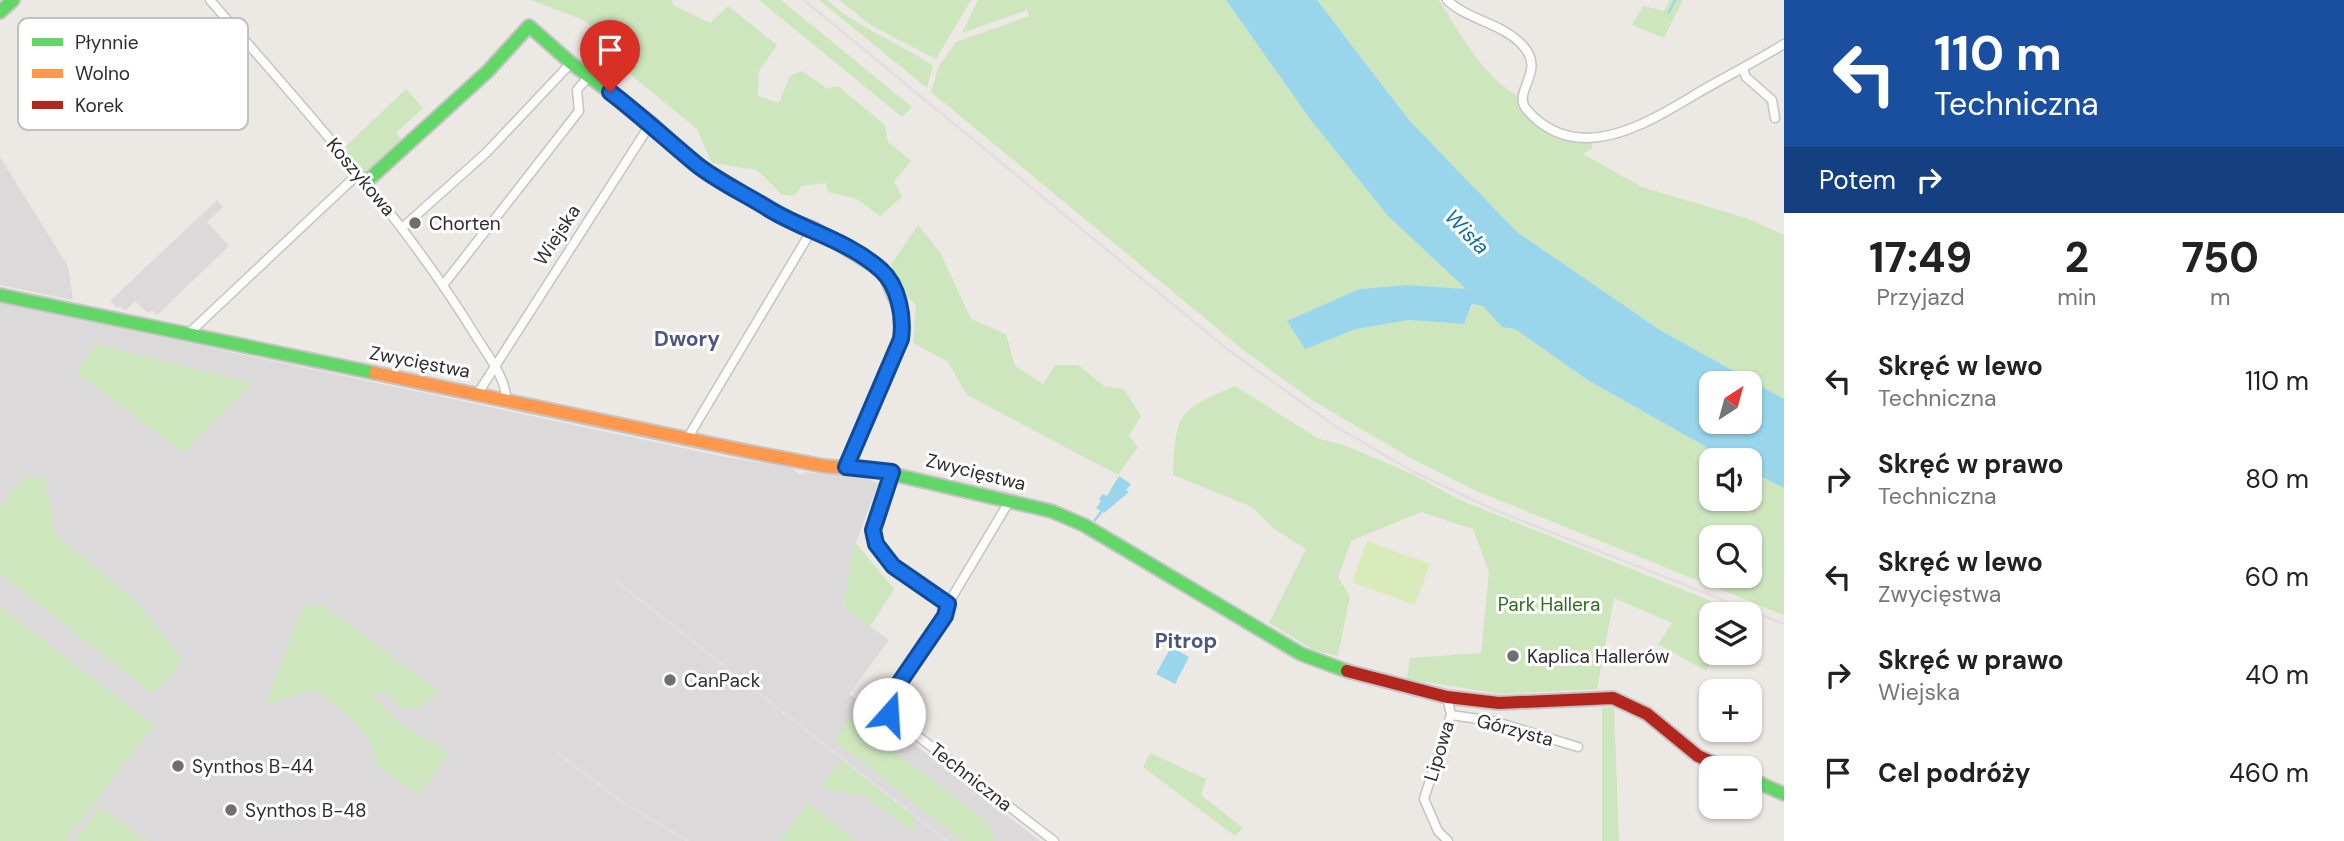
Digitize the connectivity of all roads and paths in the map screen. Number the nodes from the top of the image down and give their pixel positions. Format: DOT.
graph roads {
  1 [pos="13,0"];
  2 [pos="210,0"];
  3 [pos="1447,0"];
  4 [pos="0,12"];
  5 [pos="225,18"];
  6 [pos="248,44"];
  7 [pos="1784,44"];
  8 [pos="571,63"];
  9 [pos="1743,69"];
  10 [pos="589,76"];
  11 [pos="1775,118"];
  12 [pos="651,123"];
  13 [pos="362,178"];
  14 [pos="403,227"];
  15 [pos="813,228"];
  16 [pos="444,284"];
  17 [pos="0,295"];
  18 [pos="187,335"];
  19 [pos="495,368"];
  20 [pos="478,393"];
  21 [pos="506,400"];
  22 [pos="687,439"];
  23 [pos="846,467"];
  24 [pos="892,472"];
  25 [pos="1010,500"];
  26 [pos="948,604"];
  27 [pos="1447,697"];
  28 [pos="1451,715"];
  29 [pos="1578,747"];
  30 [pos="1699,756"];
  31 [pos="1762,784"];
  32 [pos="1784,793"];
  33 [pos="1054,841"];
  34 [pos="1448,841"];
  1 -- 4 [label="street"];
  2 -- 5 [label="street, Koszykowa"];
  3 -- 9 [label="street"];
  6 -- 13 [label="street, Koszykowa"];
  7 -- 9 [label="street"];
  8 -- 10 [label="street"];
  8 -- 13 [label="street"];
  8 -- 14 [label="street"];
  9 -- 11 [label="street"];
  10 -- 12 [label="street"];
  10 -- 16 [label="street"];
  12 -- 15 [label="street"];
  12 -- 19 [label="street, Wiejska"];
  13 -- 14 [label="street, Koszykowa"];
  13 -- 18 [label="street"];
  14 -- 16 [label="street, Koszykowa"];
  15 -- 22 [label="street"];
  15 -- 23 [label="street"];
  16 -- 19 [label="street, Koszykowa"];
  17 -- 18 [label="street, Zwycięstwa"];
  18 -- 20 [label="street, Zwycięstwa"];
  19 -- 20 [label="street"];
  19 -- 21 [label="street, Koszykowa"];
  20 -- 21 [label="street, Zwycięstwa"];
  21 -- 22 [label="street, Zwycięstwa"];
  22 -- 23 [label="street, Zwycięstwa"];
  23 -- 24 [label="street, Zwycięstwa"];
  24 -- 25 [label="street, Zwycięstwa"];
  24 -- 26 [label="street"];
  25 -- 26 [label="street, Techniczna"];
  25 -- 27 [label="street, Zwycięstwa"];
  26 -- 33 [label="street, Techniczna"];
  27 -- 28 [label="street, Lipowa"];
  27 -- 30 [label="street, Zwycięstwa"];
  28 -- 29 [label="street, Górzysta"];
  28 -- 34 [label="street, Lipowa"];
  31 -- 32 [label="street"];
}
